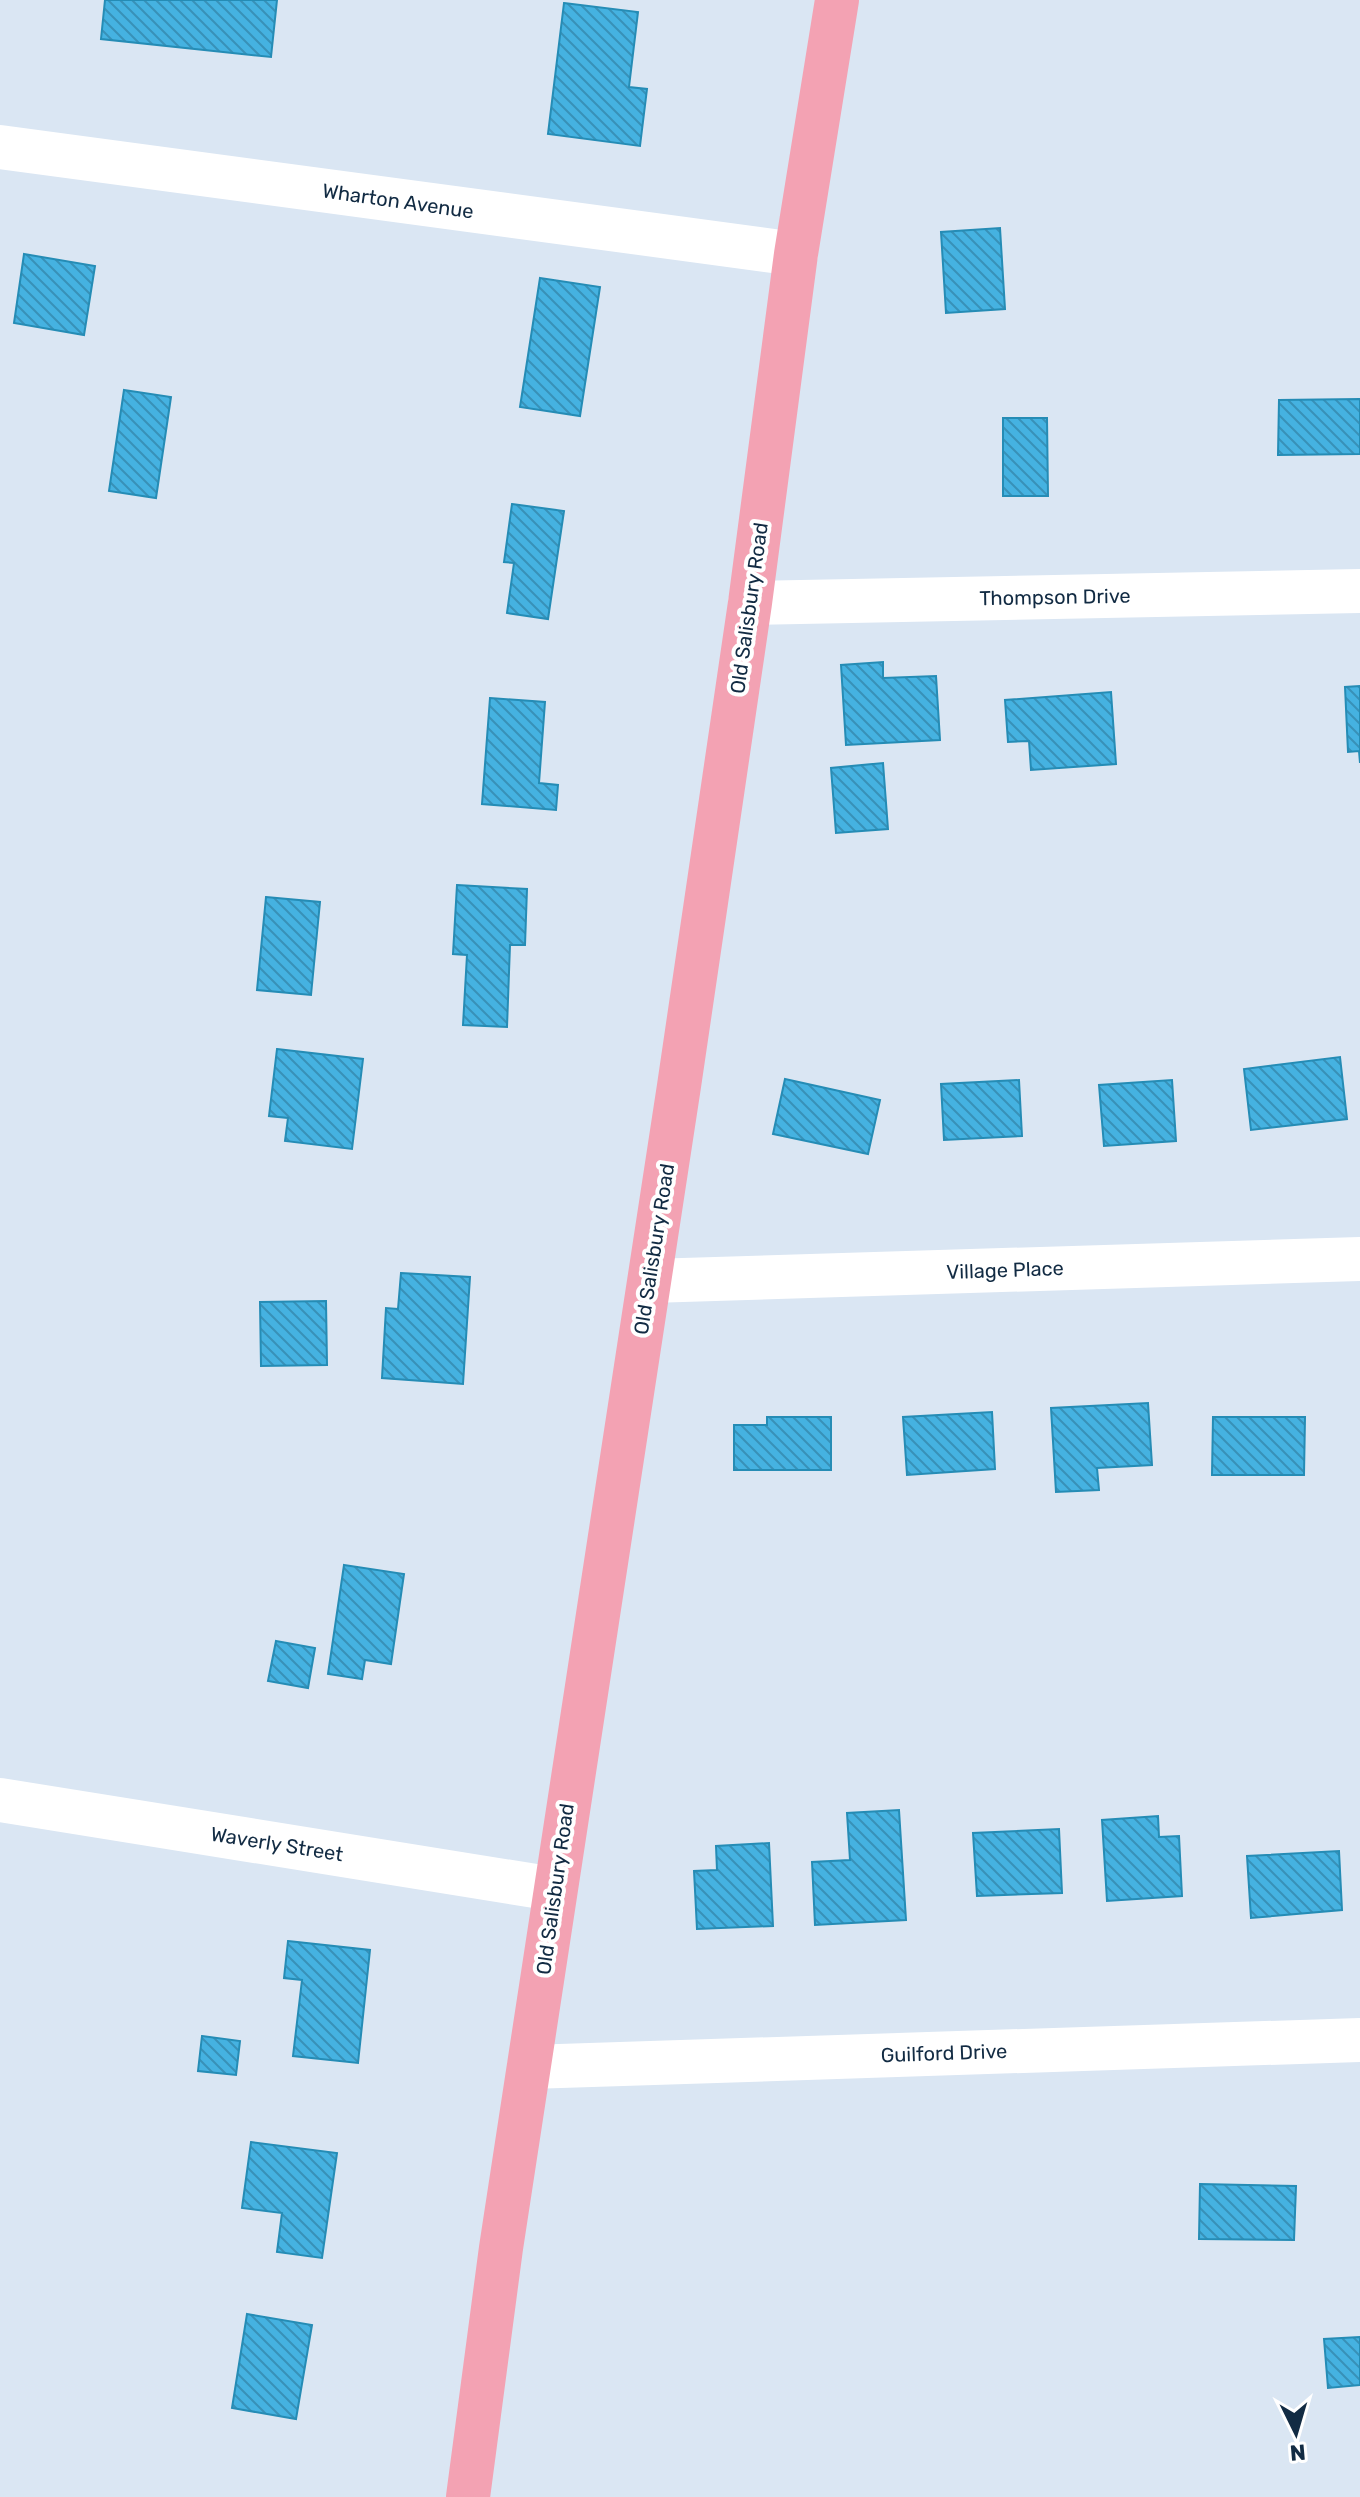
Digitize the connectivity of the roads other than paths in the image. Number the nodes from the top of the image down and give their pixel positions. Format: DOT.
graph roads {
  1 [pos="837,0"];
  2 [pos="0,147"];
  3 [pos="796,254"];
  4 [pos="1360,591"];
  5 [pos="750,603"];
  6 [pos="1360,1259"];
  7 [pos="650,1281"];
  8 [pos="0,1800"];
  9 [pos="554,1889"];
  10 [pos="1360,2040"];
  11 [pos="529,2067"];
  12 [pos="468,2497"];
  1 -- 3 [label="main road, Old Salisbury Road"];
  2 -- 3 [label="street, Wharton Avenue"];
  3 -- 5 [label="main road, Old Salisbury Road"];
  4 -- 5 [label="street, Thompson Drive"];
  5 -- 7 [label="main road, Old Salisbury Road"];
  6 -- 7 [label="street, Village Place"];
  7 -- 9 [label="main road, Old Salisbury Road"];
  8 -- 9 [label="street, Waverly Street"];
  9 -- 11 [label="main road, Old Salisbury Road"];
  10 -- 11 [label="street, Guilford Drive"];
  11 -- 12 [label="main road, Old Salisbury Road"];
}
